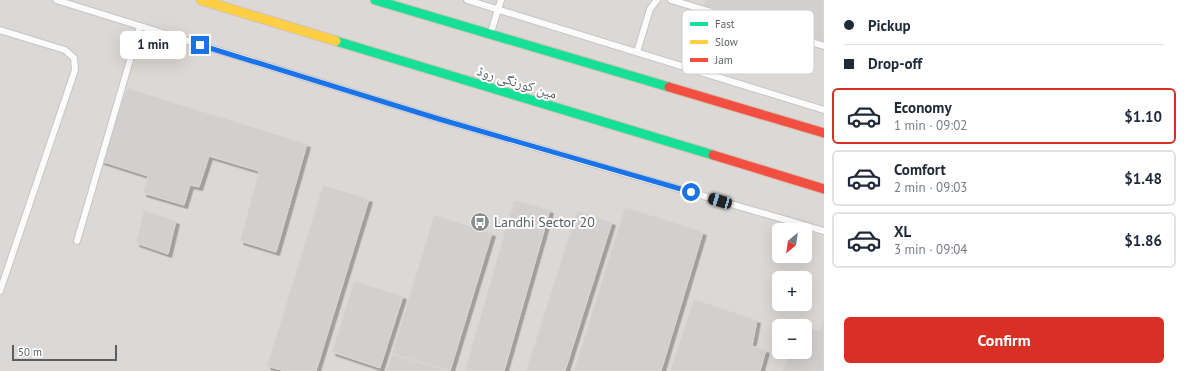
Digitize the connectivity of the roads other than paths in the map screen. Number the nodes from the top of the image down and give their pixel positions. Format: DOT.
graph roads {
  1 [pos="56,0"];
  2 [pos="201,0"];
  3 [pos="375,0"];
  4 [pos="467,0"];
  5 [pos="501,0"];
  6 [pos="657,0"];
  7 [pos="671,0"];
  8 [pos="498,10"];
  9 [pos="704,10"];
  10 [pos="140,26"];
  11 [pos="0,30"];
  12 [pos="490,34"];
  13 [pos="814,43"];
  14 [pos="824,46"];
  15 [pos="636,52"];
  16 [pos="682,66"];
  17 [pos="707,74"];
  18 [pos="824,110"];
  19 [pos="824,132"];
  20 [pos="824,189"];
  21 [pos="824,231"];
  22 [pos="77,242"];
  23 [pos="0,291"];
  1 -- 10 [label="lane"];
  2 -- 20 [label="main road, مین کورنگی روڈ"];
  3 -- 12 [label="main road"];
  4 -- 8 [label="lane"];
  5 -- 8 [label="lane"];
  6 -- 15 [label="lane"];
  7 -- 9 [label="lane"];
  8 -- 12 [label="lane"];
  8 -- 15 [label="lane"];
  10 -- 21 [label="lane"];
  10 -- 22 [label="lane"];
  11 -- 23 [label="lane"];
  12 -- 19 [label="main road"];
  13 -- 14 [label="lane"];
  15 -- 16 [label="lane"];
  17 -- 18 [label="lane"];
}
